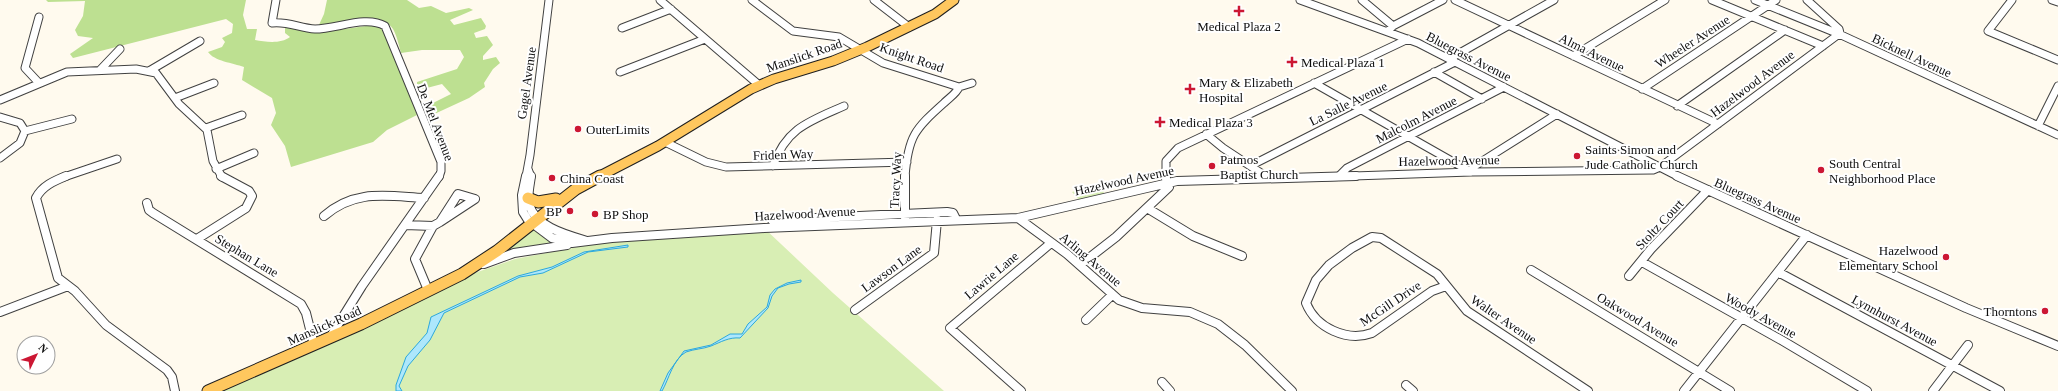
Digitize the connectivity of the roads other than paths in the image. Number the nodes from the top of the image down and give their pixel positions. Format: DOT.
graph roads {
  1 [pos="276,0"];
  2 [pos="549,0"];
  3 [pos="660,0"];
  4 [pos="752,0"];
  5 [pos="874,0"];
  6 [pos="954,0"];
  7 [pos="1300,0"];
  8 [pos="1362,0"];
  9 [pos="1443,0"];
  10 [pos="1455,0"];
  11 [pos="1554,0"];
  12 [pos="1665,0"];
  13 [pos="1712,0"];
  14 [pos="1755,0"];
  15 [pos="1776,0"];
  16 [pos="1808,0"];
  17 [pos="2012,0"];
  18 [pos="2052,0"];
  19 [pos="2058,2"];
  20 [pos="1768,5"];
  21 [pos="671,9"];
  22 [pos="1752,16"];
  23 [pos="39,17"];
  24 [pos="1509,25"];
  25 [pos="909,27"];
  26 [pos="622,28"];
  27 [pos="1390,28"];
  28 [pos="1785,30"];
  29 [pos="1839,34"];
  30 [pos="1408,38"];
  31 [pos="705,39"];
  32 [pos="200,40"];
  33 [pos="1823,46"];
  34 [pos="120,49"];
  35 [pos="861,50"];
  36 [pos="1574,56"];
  37 [pos="1452,60"];
  38 [pos="2058,60"];
  39 [pos="100,70"];
  40 [pos="149,71"];
  41 [pos="620,72"];
  42 [pos="1434,72"];
  43 [pos="40,83"];
  44 [pos="214,83"];
  45 [pos="1314,83"];
  46 [pos="972,84"];
  47 [pos="759,85"];
  48 [pos="2058,86"];
  49 [pos="959,87"];
  50 [pos="1504,87"];
  51 [pos="1642,89"];
  52 [pos="175,98"];
  53 [pos="1482,98"];
  54 [pos="0,100"];
  55 [pos="844,106"];
  56 [pos="1677,106"];
  57 [pos="1361,109"];
  58 [pos="1557,114"];
  59 [pos="242,115"];
  60 [pos="0,117"];
  61 [pos="72,119"];
  62 [pos="1718,124"];
  63 [pos="2038,126"];
  64 [pos="206,128"];
  65 [pos="24,131"];
  66 [pos="1206,134"];
  67 [pos="2058,135"];
  68 [pos="1408,137"];
  69 [pos="665,142"];
  70 [pos="254,153"];
  71 [pos="0,158"];
  72 [pos="116,159"];
  73 [pos="907,162"];
  74 [pos="1252,165"];
  75 [pos="773,166"];
  76 [pos="1660,167"];
  77 [pos="216,169"];
  78 [pos="528,169"];
  79 [pos="1471,172"];
  80 [pos="1340,175"];
  81 [pos="1268,178"];
  82 [pos="1168,183"];
  83 [pos="574,188"];
  84 [pos="1708,190"];
  85 [pos="424,198"];
  86 [pos="528,198"];
  87 [pos="556,199"];
  88 [pos="146,203"];
  89 [pos="1147,208"];
  90 [pos="324,216"];
  91 [pos="905,218"];
  92 [pos="1018,218"];
  93 [pos="533,219"];
  94 [pos="956,219"];
  95 [pos="772,220"];
  96 [pos="937,220"];
  97 [pos="814,222"];
  98 [pos="406,225"];
  99 [pos="1807,235"];
  100 [pos="1372,237"];
  101 [pos="197,239"];
  102 [pos="584,242"];
  103 [pos="1051,243"];
  104 [pos="1242,256"];
  105 [pos="1642,262"];
  106 [pos="1080,266"];
  107 [pos="470,269"];
  108 [pos="1531,270"];
  109 [pos="1778,272"];
  110 [pos="1629,276"];
  111 [pos="449,279"];
  112 [pos="68,286"];
  113 [pos="1446,286"];
  114 [pos="428,290"];
  115 [pos="1112,295"];
  116 [pos="856,310"];
  117 [pos="0,312"];
  118 [pos="1741,319"];
  119 [pos="1086,320"];
  120 [pos="331,336"];
  121 [pos="314,345"];
  122 [pos="1968,345"];
  123 [pos="2058,346"];
  124 [pos="1953,366"];
  125 [pos="1699,372"];
  126 [pos="1162,382"];
  127 [pos="175,391"];
  128 [pos="208,391"];
  129 [pos="1021,391"];
  130 [pos="1170,391"];
  131 [pos="1292,391"];
  132 [pos="1588,391"];
  133 [pos="1684,391"];
  134 [pos="1730,391"];
  135 [pos="1867,391"];
  136 [pos="1933,391"];
  137 [pos="2000,391"];
  1 -- 85 [label="street, De Mel Avenue"];
  2 -- 78 [label="street, Gagel Avenue"];
  3 -- 21 [label="street"];
  4 -- 35 [label="street, Knight Road"];
  5 -- 25 [label="street"];
  6 -- 25 [label="main road, Manslick Road"];
  7 -- 27 [label="street, Bluegrass Avenue"];
  8 -- 27 [label="street"];
  9 -- 27 [label="street"];
  10 -- 24 [label="street, Alma Avenue"];
  11 -- 24 [label="street, La Salle Avenue"];
  12 -- 36 [label="street"];
  13 -- 22 [label="street"];
  14 -- 20 [label="street, Bicknell Avenue"];
  15 -- 20 [label="street, Wheeler Avenue"];
  16 -- 29 [label="street"];
  17 -- 38 [label="street"];
  18 -- 19 [label="street"];
  20 -- 22 [label="street, Wheeler Avenue"];
  20 -- 29 [label="street, Bicknell Avenue"];
  21 -- 26 [label="street"];
  21 -- 31 [label="street"];
  22 -- 28 [label="street"];
  22 -- 51 [label="street, Wheeler Avenue"];
  23 -- 43 [label="street"];
  24 -- 36 [label="street, Alma Avenue"];
  24 -- 37 [label="street, La Salle Avenue"];
  25 -- 35 [label="main road, Manslick Road"];
  27 -- 30 [label="street, Bluegrass Avenue"];
  28 -- 33 [label="street"];
  28 -- 56 [label="street"];
  29 -- 33 [label="street, Hazelwood Avenue"];
  29 -- 63 [label="street, Bicknell Avenue"];
  30 -- 37 [label="street, Bluegrass Avenue"];
  30 -- 45 [label="street"];
  31 -- 41 [label="street"];
  31 -- 47 [label="street"];
  32 -- 40 [label="street"];
  33 -- 62 [label="street, Hazelwood Avenue"];
  34 -- 39 [label="street"];
  35 -- 47 [label="main road, Manslick Road"];
  35 -- 49 [label="street, Knight Road"];
  36 -- 51 [label="street, Alma Avenue"];
  37 -- 42 [label="street, La Salle Avenue"];
  37 -- 50 [label="street, Bluegrass Avenue"];
  39 -- 40 [label="street"];
  39 -- 43 [label="street"];
  40 -- 52 [label="street"];
  42 -- 53 [label="street"];
  42 -- 57 [label="street, La Salle Avenue"];
  43 -- 54 [label="street"];
  44 -- 52 [label="street"];
  45 -- 57 [label="street"];
  45 -- 66 [label="street"];
  46 -- 49 [label="street"];
  47 -- 69 [label="main road, Manslick Road"];
  48 -- 63 [label="street"];
  49 -- 73 [label="street, Tracy Way"];
  50 -- 53 [label="street, Malcolm Avenue"];
  50 -- 58 [label="street, Bluegrass Avenue"];
  51 -- 56 [label="street, Alma Avenue"];
  52 -- 64 [label="street"];
  53 -- 68 [label="street, Malcolm Avenue"];
  55 -- 75 [label="street"];
  56 -- 62 [label="street, Alma Avenue"];
  57 -- 68 [label="street"];
  57 -- 74 [label="street, La Salle Avenue"];
  58 -- 76 [label="street, Bluegrass Avenue"];
  58 -- 79 [label="street"];
  59 -- 64 [label="street"];
  60 -- 65 [label="street"];
  61 -- 65 [label="street"];
  62 -- 76 [label="street, Hazelwood Avenue"];
  63 -- 67 [label="street, Bicknell Avenue"];
  64 -- 77 [label="street"];
  65 -- 71 [label="street"];
  66 -- 74 [label="street"];
  66 -- 82 [label="street"];
  68 -- 79 [label="street"];
  68 -- 80 [label="street, Malcolm Avenue"];
  69 -- 75 [label="street, Friden Way"];
  69 -- 83 [label="main road, Manslick Road"];
  70 -- 77 [label="street"];
  72 -- 112 [label="street"];
  73 -- 75 [label="street, Friden Way"];
  73 -- 91 [label="street, Tracy Way"];
  74 -- 81 [label="street"];
  76 -- 79 [label="street, Hazelwood Avenue"];
  76 -- 84 [label="street, Bluegrass Avenue"];
  77 -- 101 [label="street"];
  78 -- 86 [label="street, Gagel Avenue"];
  78 -- 93 [label="street, Gagel Avenue"];
  79 -- 80 [label="street, Hazelwood Avenue"];
  80 -- 81 [label="street, Hazelwood Avenue"];
  81 -- 82 [label="street, Hazelwood Avenue"];
  82 -- 89 [label="street"];
  82 -- 92 [label="street, Hazelwood Avenue"];
  83 -- 87 [label="main road, Manslick Road"];
  83 -- 93 [label="main road, Manslick Road"];
  84 -- 99 [label="street, Bluegrass Avenue"];
  84 -- 105 [label="street, Stoltz Court"];
  85 -- 90 [label="street"];
  85 -- 98 [label="street, De Mel Avenue"];
  86 -- 87 [label="main road"];
  86 -- 93 [label="street, Gagel Avenue"];
  87 -- 93 [label="main road, Manslick Road"];
  88 -- 101 [label="street, Stephan Lane"];
  89 -- 104 [label="street"];
  89 -- 106 [label="street"];
  91 -- 94 [label="street"];
  91 -- 96 [label="street, Hazelwood Avenue"];
  91 -- 97 [label="street"];
  92 -- 94 [label="street, Hazelwood Avenue"];
  92 -- 103 [label="street, Arling Avenue"];
  93 -- 102 [label="street, Hazelwood Avenue"];
  93 -- 107 [label="main road, Manslick Road"];
  93 -- 111 [label="main road, Manslick Road"];
  94 -- 96 [label="street, Hazelwood Avenue"];
  95 -- 97 [label="street"];
  96 -- 116 [label="street, Lawson Lane"];
  97 -- 102 [label="street, Hazelwood Avenue"];
  98 -- 114 [label="street"];
  98 -- 120 [label="street, De Mel Avenue"];
  99 -- 109 [label="street"];
  99 -- 123 [label="street, Bluegrass Avenue"];
  100 -- 113 [label="street, Walter Avenue"];
  100 -- 113 [label="street, McGill Drive"];
  101 -- 121 [label="street, Stephan Lane"];
  102 -- 107 [label="street"];
  103 -- 106 [label="street, Arling Avenue"];
  103 -- 129 [label="street, Lawrie Lane"];
  105 -- 110 [label="street, Stoltz Court"];
  105 -- 118 [label="street, Woody Avenue"];
  106 -- 115 [label="street, Arling Avenue"];
  107 -- 111 [label="main road, Manslick Road"];
  108 -- 125 [label="street, Oakwood Avenue"];
  109 -- 118 [label="street"];
  109 -- 124 [label="street, Lynnhurst Avenue"];
  111 -- 114 [label="main road, Manslick Road"];
  112 -- 117 [label="street"];
  112 -- 127 [label="street"];
  113 -- 132 [label="street, Walter Avenue"];
  114 -- 120 [label="main road, Manslick Road"];
  115 -- 119 [label="street"];
  115 -- 131 [label="street, Arling Avenue"];
  118 -- 125 [label="street"];
  118 -- 135 [label="street, Woody Avenue"];
  120 -- 121 [label="main road, Manslick Road"];
  121 -- 128 [label="main road, Manslick Road"];
  122 -- 124 [label="street"];
  124 -- 136 [label="street"];
  124 -- 137 [label="street, Lynnhurst Avenue"];
  125 -- 133 [label="street"];
  125 -- 134 [label="street, Oakwood Avenue"];
  126 -- 130 [label="street"];
}
